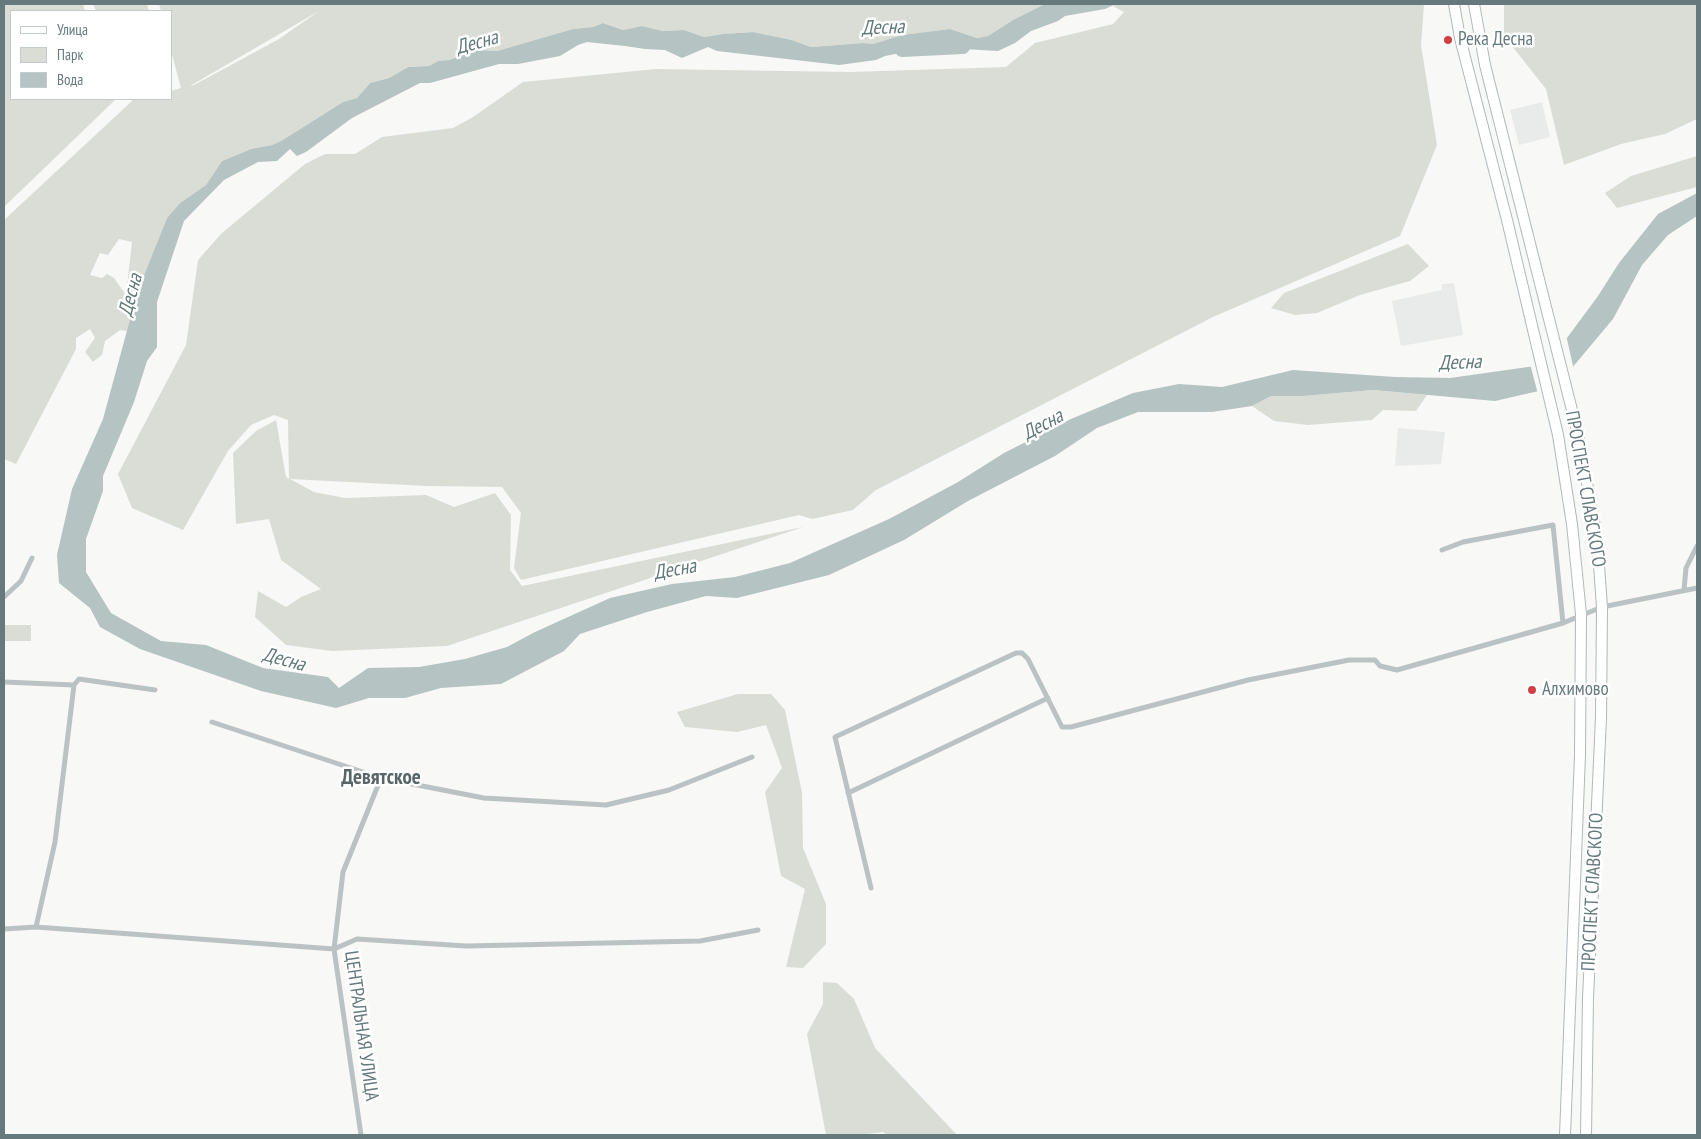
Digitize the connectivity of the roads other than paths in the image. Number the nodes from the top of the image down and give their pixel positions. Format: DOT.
graph roads {
  1 [pos="1454,4"];
  2 [pos="1474,4"];
  3 [pos="1697,546"];
  4 [pos="1442,550"];
  5 [pos="32,558"];
  6 [pos="1697,588"];
  7 [pos="1684,590"];
  8 [pos="4,597"];
  9 [pos="1602,607"];
  10 [pos="1581,614"];
  11 [pos="1563,623"];
  12 [pos="4,682"];
  13 [pos="74,685"];
  14 [pos="155,690"];
  15 [pos="1048,698"];
  16 [pos="212,722"];
  17 [pos="752,757"];
  18 [pos="380,778"];
  19 [pos="848,793"];
  20 [pos="871,888"];
  21 [pos="4,928"];
  22 [pos="36,928"];
  23 [pos="758,930"];
  24 [pos="334,949"];
  25 [pos="360,1135"];
  26 [pos="1564,1135"];
  27 [pos="1586,1135"];
  1 -- 10 [label="main road, ПРОСПЕКТ СЛАВСКОГО"];
  2 -- 9 [label="main road, ПРОСПЕКТ СЛАВСКОГО"];
  3 -- 7 [label="street"];
  4 -- 11 [label="street"];
  5 -- 8 [label="street"];
  6 -- 7 [label="street"];
  7 -- 9 [label="street"];
  9 -- 10 [label="street"];
  9 -- 27 [label="main road, ПРОСПЕКТ СЛАВСКОГО"];
  10 -- 11 [label="street"];
  10 -- 26 [label="main road, ПРОСПЕКТ СЛАВСКОГО"];
  11 -- 15 [label="street"];
  12 -- 13 [label="street"];
  13 -- 14 [label="street"];
  13 -- 22 [label="street"];
  15 -- 19 [label="street"];
  15 -- 19 [label="street"];
  16 -- 18 [label="street"];
  17 -- 18 [label="street"];
  18 -- 24 [label="street, ЦЕНТРАЛЬНАЯ УЛИЦА"];
  19 -- 20 [label="street"];
  21 -- 22 [label="street"];
  22 -- 24 [label="street"];
  23 -- 24 [label="street"];
  24 -- 25 [label="street, ЦЕНТРАЛЬНАЯ УЛИЦА"];
}
